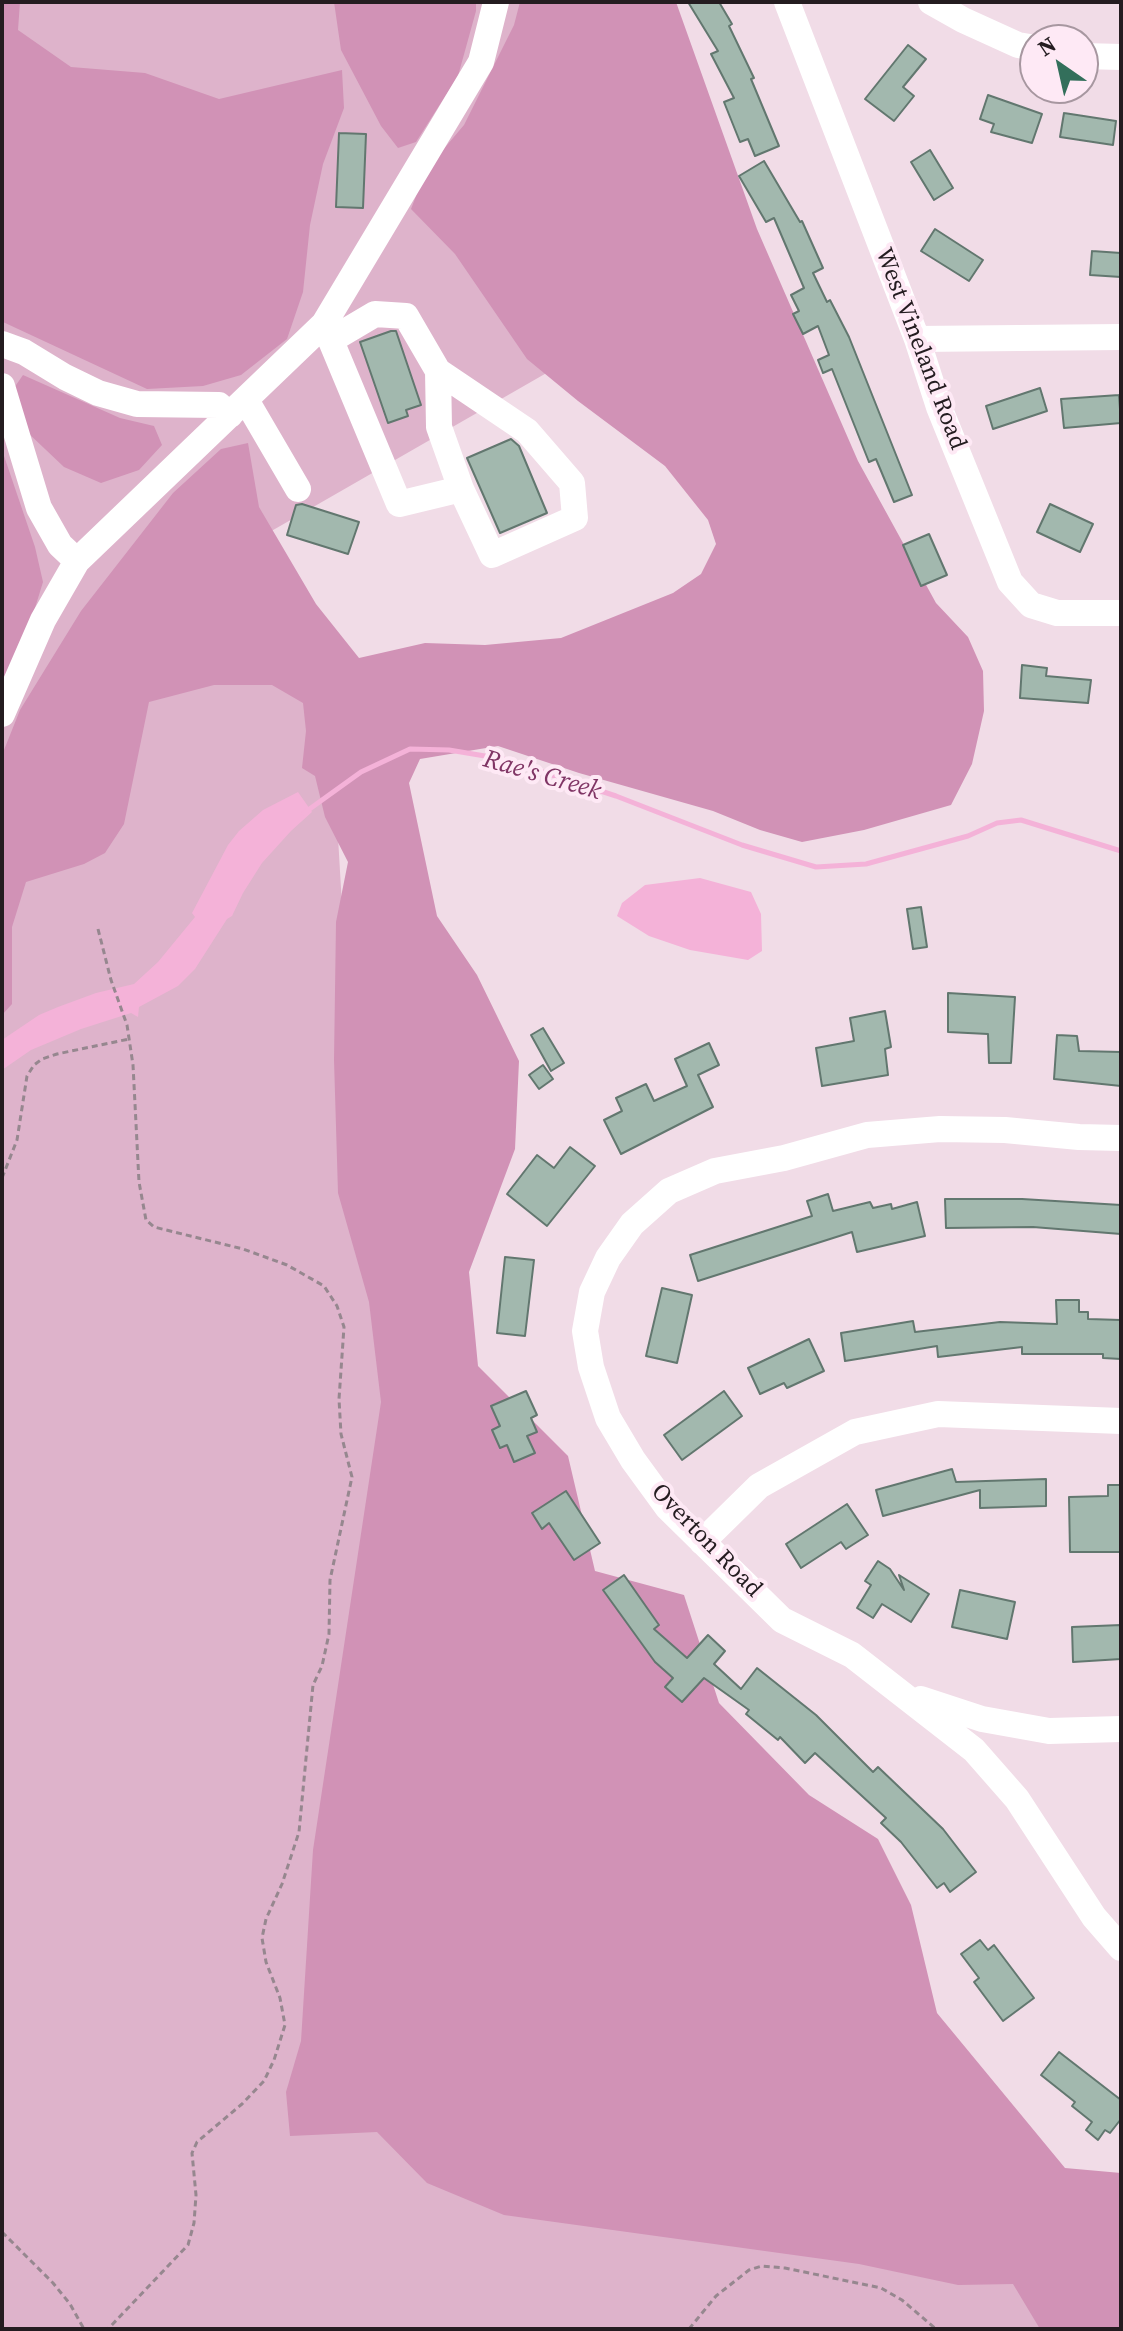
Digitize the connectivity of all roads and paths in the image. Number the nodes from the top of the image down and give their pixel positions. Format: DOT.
graph roads {
  1 [pos="496,2"];
  2 [pos="787,2"];
  3 [pos="931,2"];
  4 [pos="1019,45"];
  5 [pos="1099,56"];
  6 [pos="1121,57"];
  7 [pos="328,332"];
  8 [pos="1121,337"];
  9 [pos="917,339"];
  10 [pos="2,344"];
  11 [pos="438,371"];
  12 [pos="2,386"];
  13 [pos="238,408"];
  14 [pos="298,489"];
  15 [pos="461,489"];
  16 [pos="77,561"];
  17 [pos="1121,613"];
  18 [pos="2,714"];
  19 [pos="98,929"];
  20 [pos="129,1039"];
  21 [pos="1121,1138"];
  22 [pos="2,1178"];
  23 [pos="1121,1421"];
  24 [pos="702,1542"];
  25 [pos="902,1693"];
  26 [pos="1121,1729"];
  27 [pos="1121,1948"];
  28 [pos="2,2232"];
  29 [pos="84,2329"];
  30 [pos="108,2329"];
  31 [pos="689,2329"];
  32 [pos="936,2329"];
  1 -- 7 [label="street"];
  2 -- 9 [label="street, West Vineland Road"];
  3 -- 4 [label="street"];
  5 -- 6 [label="street"];
  7 -- 11 [label="street"];
  7 -- 13 [label="street"];
  7 -- 15 [label="street"];
  8 -- 9 [label="street"];
  9 -- 17 [label="street, West Vineland Road"];
  10 -- 13 [label="street"];
  11 -- 15 [label="street"];
  11 -- 15 [label="street"];
  12 -- 16 [label="street"];
  13 -- 14 [label="street"];
  13 -- 16 [label="street"];
  16 -- 18 [label="street"];
  19 -- 20 [label="path"];
  20 -- 22 [label="path"];
  20 -- 30 [label="path"];
  21 -- 24 [label="street, Overton Road"];
  23 -- 24 [label="street"];
  24 -- 25 [label="street, Overton Road"];
  25 -- 26 [label="street"];
  25 -- 27 [label="street, Overton Road"];
  28 -- 29 [label="path"];
  31 -- 32 [label="path"];
}
